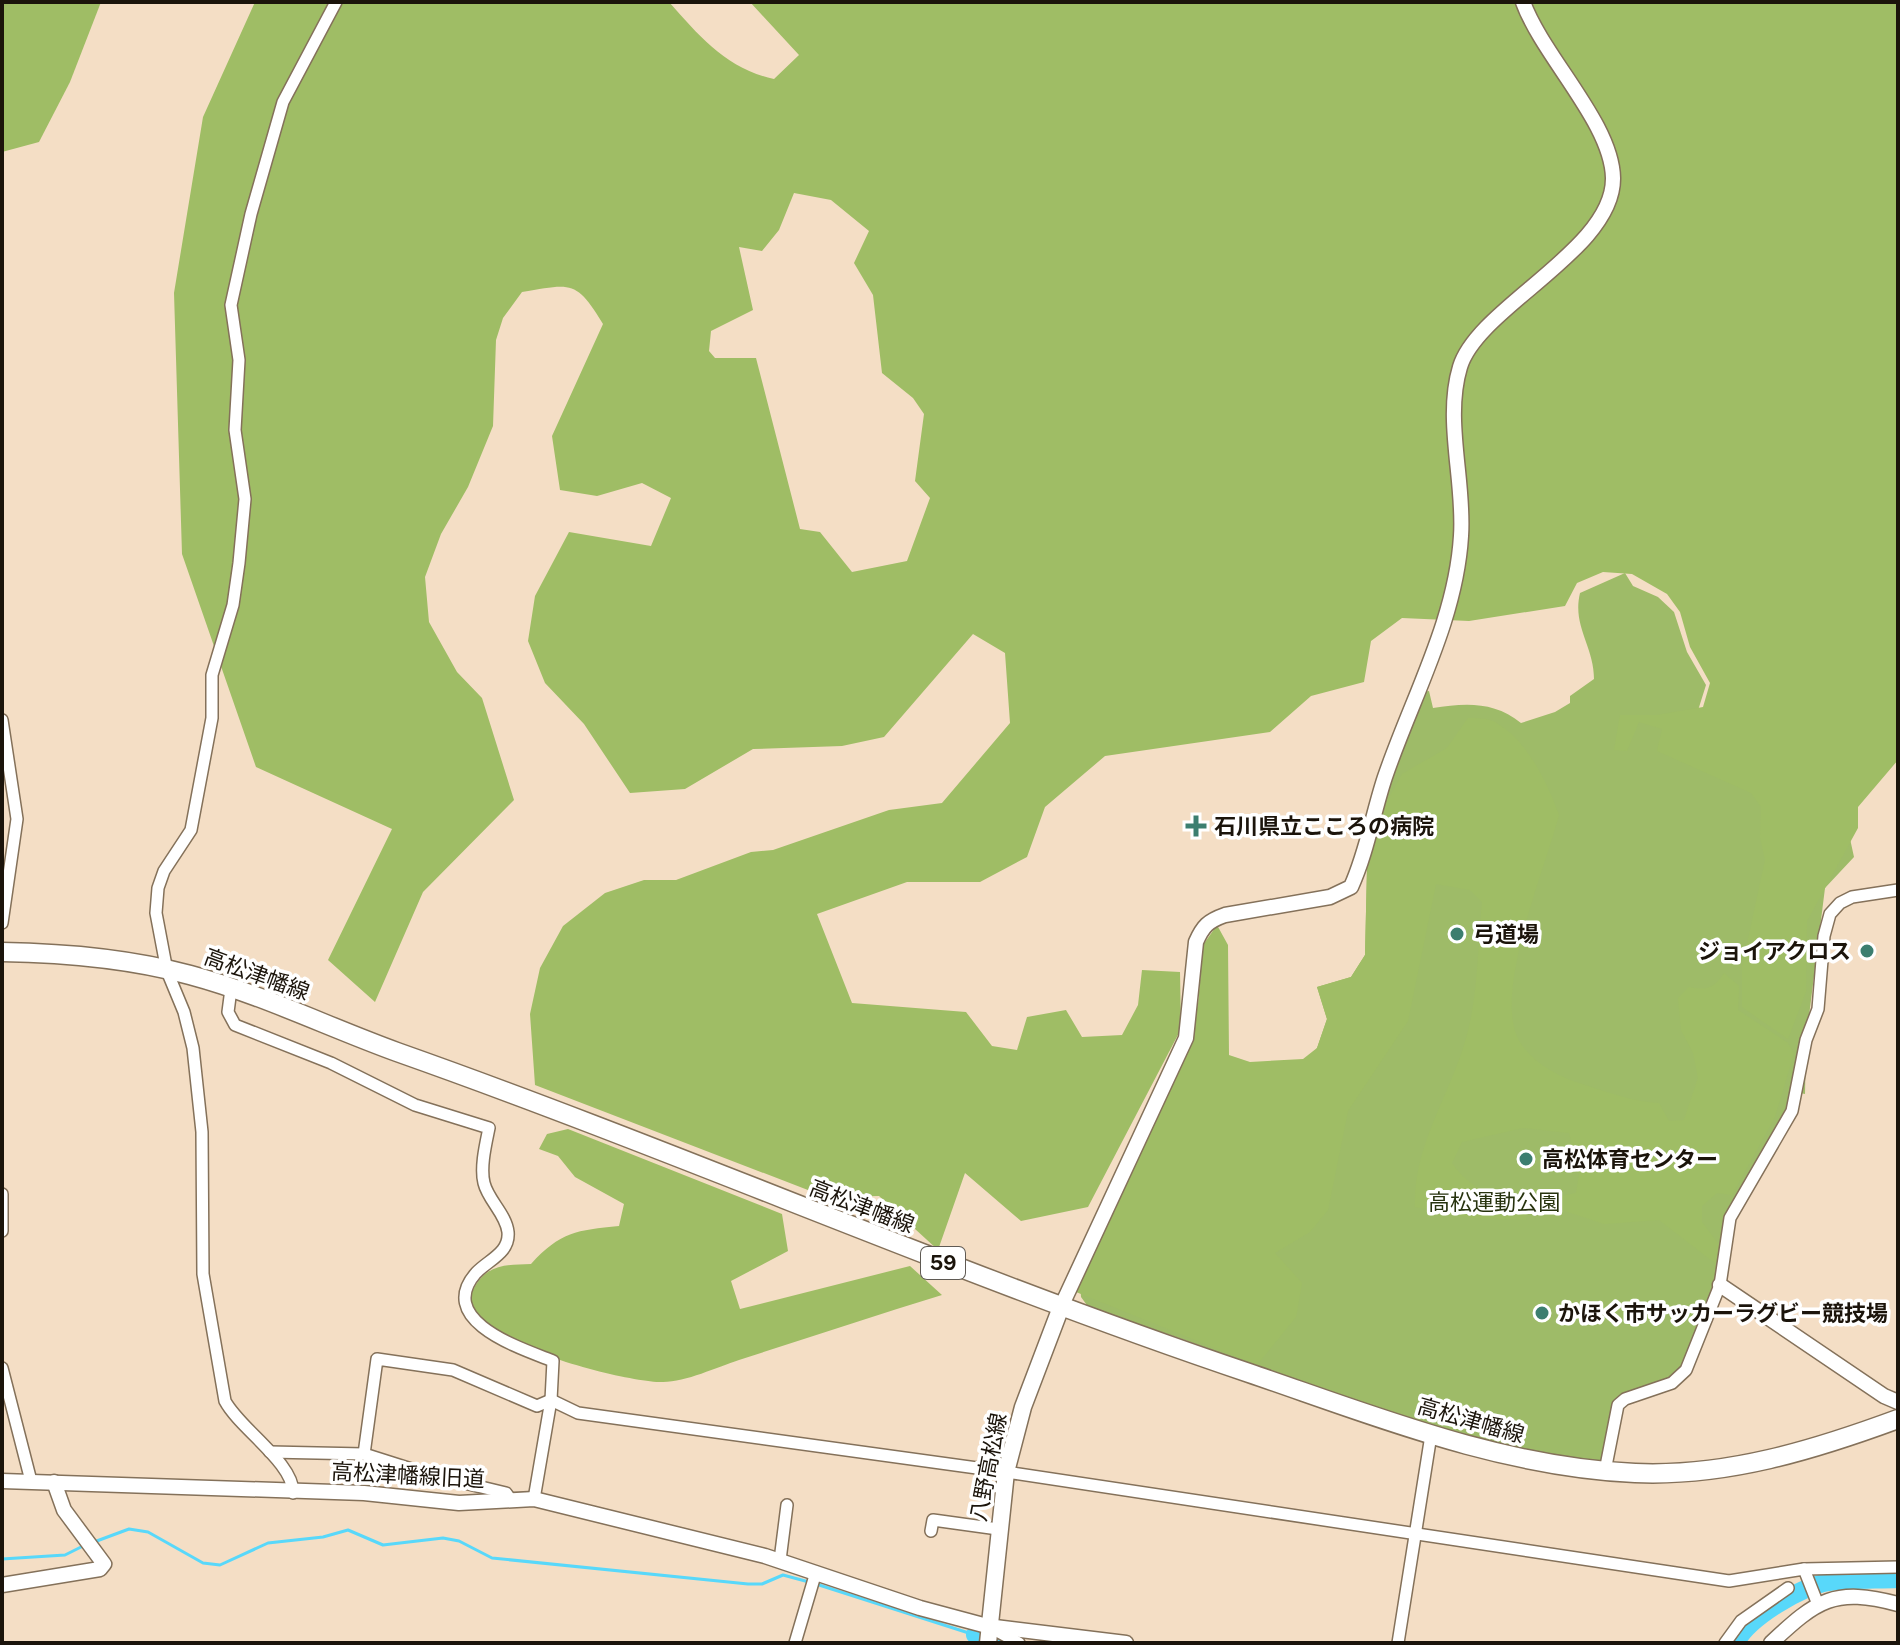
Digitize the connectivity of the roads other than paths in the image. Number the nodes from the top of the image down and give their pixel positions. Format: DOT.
graph roads {
  1 [pos="336,2"];
  2 [pos="1523,2"];
  3 [pos="2,720"];
  4 [pos="1898,890"];
  5 [pos="2,923"];
  6 [pos="2,952"];
  7 [pos="167,971"];
  8 [pos="231,989"];
  9 [pos="2,1194"];
  10 [pos="2,1231"];
  11 [pos="1720,1285"];
  12 [pos="1061,1307"];
  13 [pos="2,1368"];
  14 [pos="551,1400"];
  15 [pos="1898,1402"];
  16 [pos="1898,1419"];
  17 [pos="1431,1435"];
  18 [pos="270,1452"];
  19 [pos="364,1454"];
  20 [pos="1605,1471"];
  21 [pos="1006,1472"];
  22 [pos="2,1481"];
  23 [pos="31,1481"];
  24 [pos="54,1482"];
  25 [pos="293,1493"];
  26 [pos="534,1499"];
  27 [pos="511,1500"];
  28 [pos="787,1505"];
  29 [pos="998,1529"];
  30 [pos="931,1531"];
  31 [pos="1416,1534"];
  32 [pos="780,1560"];
  33 [pos="1898,1567"];
  34 [pos="1805,1571"];
  35 [pos="816,1574"];
  36 [pos="2,1585"];
  37 [pos="1788,1588"];
  38 [pos="1816,1598"];
  39 [pos="1898,1604"];
  40 [pos="987,1633"];
  41 [pos="795,1643"];
  42 [pos="1019,1643"];
  43 [pos="1126,1643"];
  44 [pos="1398,1643"];
  45 [pos="1725,1643"];
  46 [pos="1771,1643"];
  1 -- 7 [label="street"];
  2 -- 12 [label="street"];
  3 -- 5 [label="street"];
  4 -- 11 [label="street"];
  6 -- 7 [label="main road, 高松津幡線 / 59"];
  7 -- 8 [label="main road, 高松津幡線 / 59"];
  7 -- 18 [label="street"];
  8 -- 12 [label="main road, 高松津幡線 / 59"];
  8 -- 14 [label="street"];
  9 -- 10 [label="street"];
  11 -- 15 [label="street"];
  11 -- 20 [label="street"];
  12 -- 17 [label="main road, 高松津幡線 / 59"];
  12 -- 21 [label="main road, 八野高松線"];
  13 -- 23 [label="street"];
  14 -- 19 [label="street"];
  14 -- 21 [label="street"];
  14 -- 26 [label="street"];
  16 -- 20 [label="main road, 高松津幡線 / 59"];
  17 -- 20 [label="main road, 高松津幡線 / 59"];
  17 -- 31 [label="street"];
  18 -- 19 [label="street"];
  18 -- 25 [label="street"];
  19 -- 27 [label="street"];
  21 -- 29 [label="main road, 八野高松線"];
  21 -- 31 [label="street"];
  22 -- 23 [label="street, 高松津幡線旧道"];
  23 -- 24 [label="street, 高松津幡線旧道"];
  24 -- 25 [label="street, 高松津幡線旧道"];
  24 -- 36 [label="street"];
  25 -- 27 [label="street, 高松津幡線旧道"];
  26 -- 27 [label="street, 高松津幡線旧道"];
  26 -- 32 [label="street, 高松津幡線旧道"];
  28 -- 32 [label="street"];
  29 -- 30 [label="street"];
  29 -- 40 [label="main road, 八野高松線"];
  31 -- 34 [label="street"];
  31 -- 44 [label="street"];
  32 -- 35 [label="street, 高松津幡線旧道"];
  33 -- 34 [label="street"];
  34 -- 38 [label="street"];
  35 -- 40 [label="street, 高松津幡線旧道"];
  35 -- 41 [label="street"];
  37 -- 45 [label="street"];
  38 -- 39 [label="street"];
  38 -- 46 [label="street"];
  40 -- 42 [label="street"];
  40 -- 43 [label="street, 高松津幡線旧道"];
}
